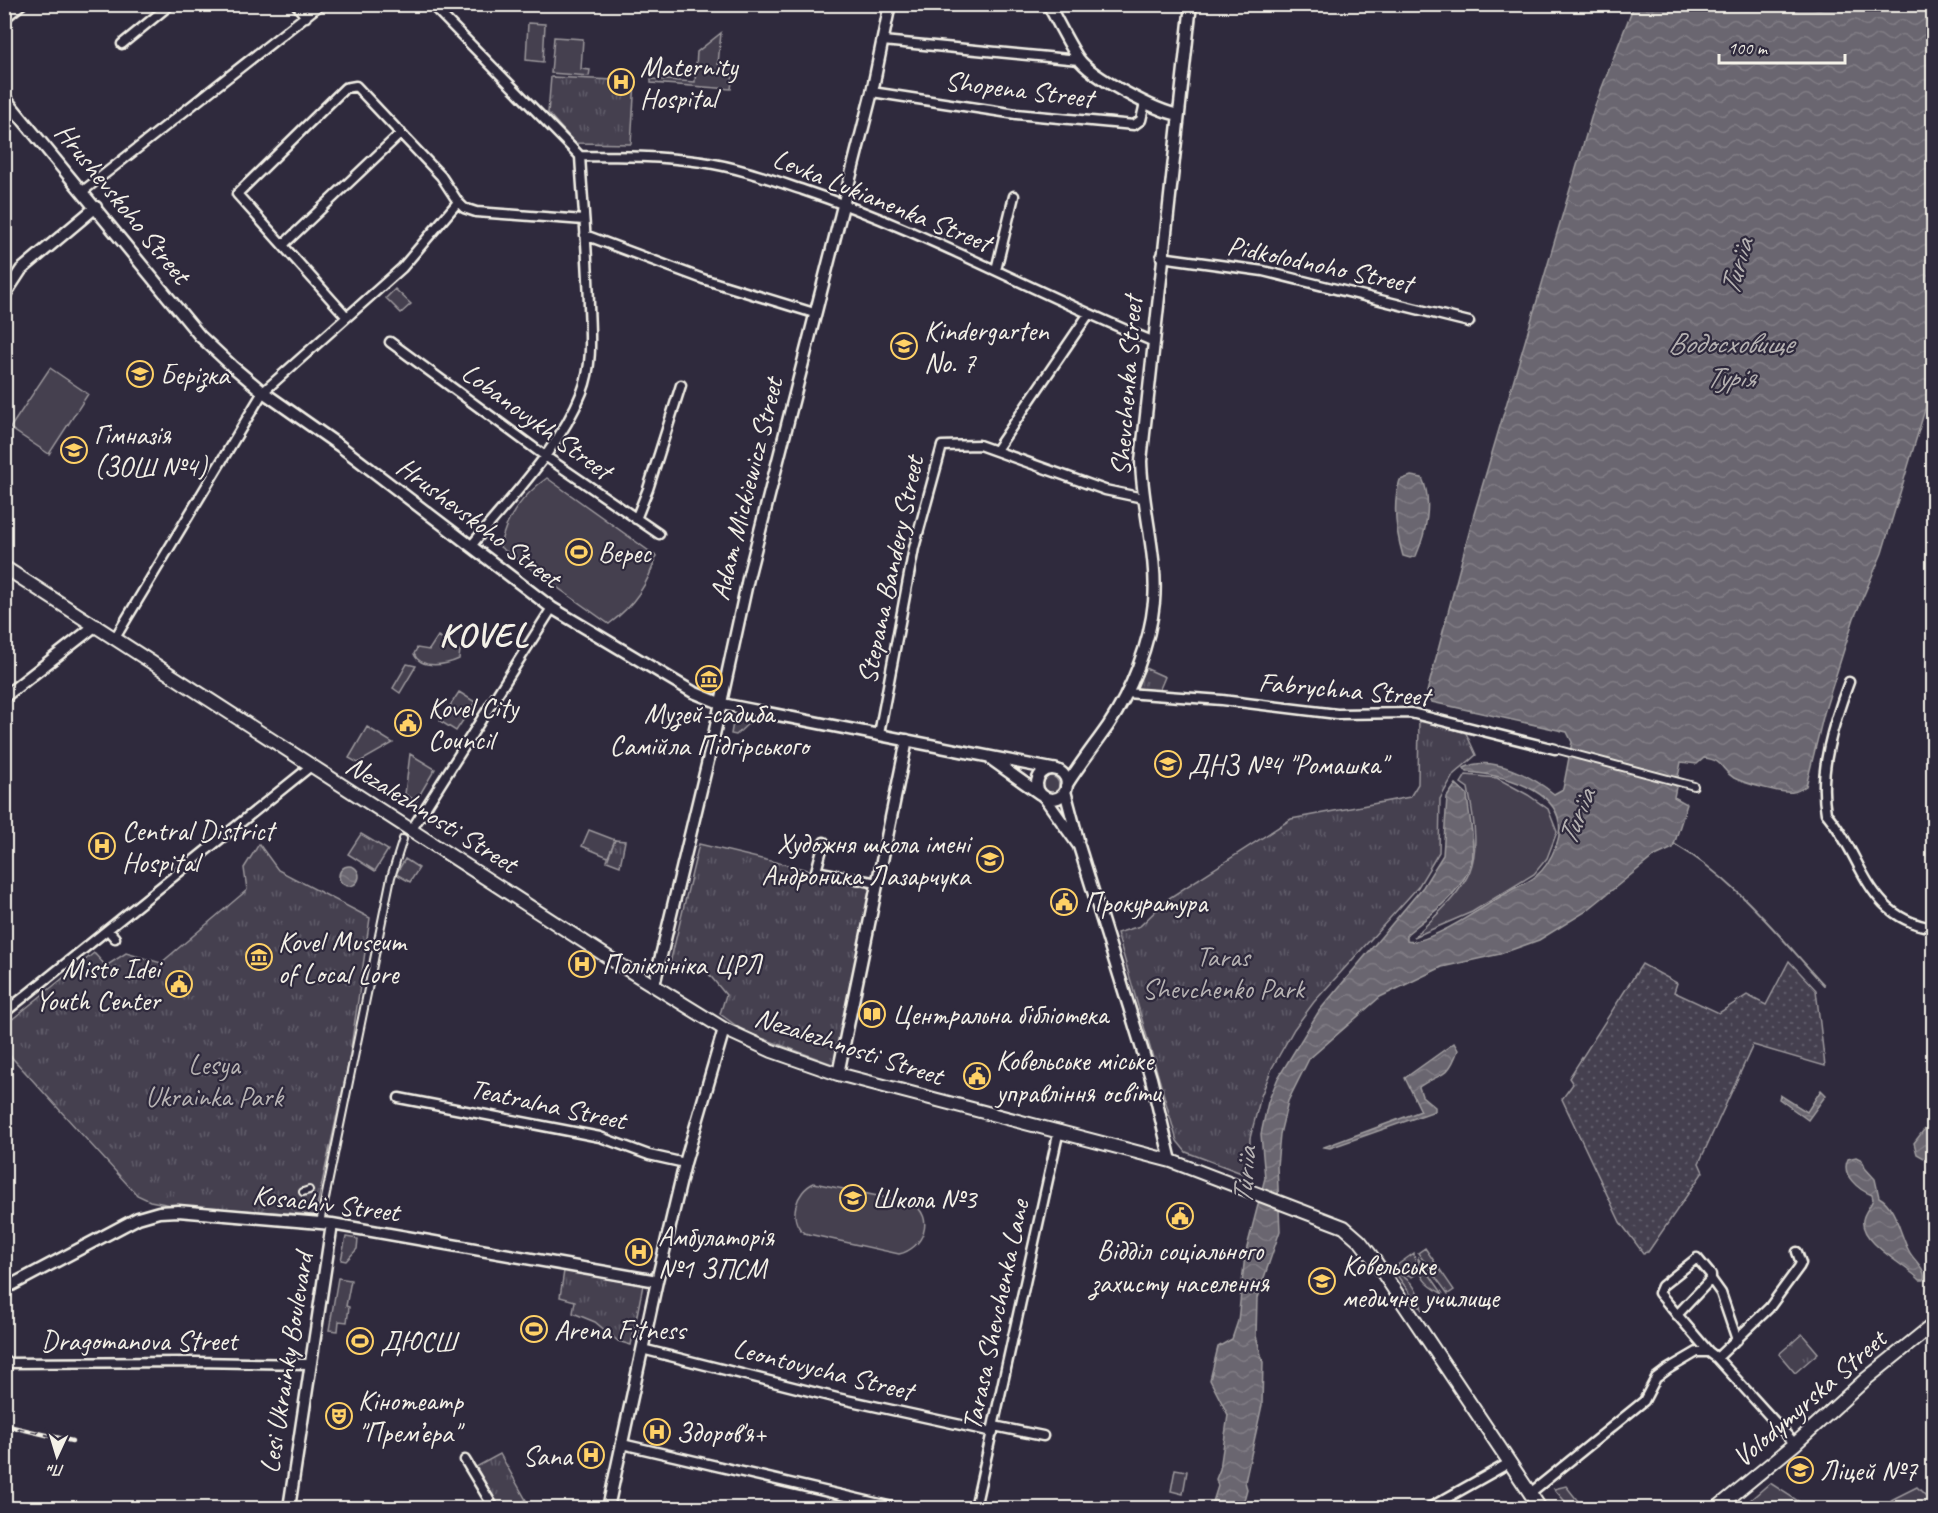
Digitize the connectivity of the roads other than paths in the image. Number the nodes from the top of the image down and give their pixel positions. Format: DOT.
graph roads {
  1 [pos="22,4"];
  2 [pos="171,4"];
  3 [pos="296,4"];
  4 [pos="321,4"];
  5 [pos="431,4"];
  6 [pos="890,4"];
  7 [pos="1048,4"];
  8 [pos="1191,4"];
  9 [pos="306,17"];
  10 [pos="4,19"];
  11 [pos="883,41"];
  12 [pos="122,44"];
  13 [pos="1079,60"];
  14 [pos="872,92"];
  15 [pos="4,97"];
  16 [pos="1145,103"];
  17 [pos="1179,115"];
  18 [pos="401,133"];
  19 [pos="580,156"];
  20 [pos="83,191"];
  21 [pos="1014,196"];
  22 [pos="458,202"];
  23 [pos="844,204"];
  24 [pos="96,207"];
  25 [pos="584,220"];
  26 [pos="585,235"];
  27 [pos="284,244"];
  28 [pos="1161,257"];
  29 [pos="996,270"];
  30 [pos="4,296"];
  31 [pos="814,313"];
  32 [pos="1088,315"];
  33 [pos="346,316"];
  34 [pos="1469,322"];
  35 [pos="1152,341"];
  36 [pos="390,342"];
  37 [pos="681,385"];
  38 [pos="263,392"];
  39 [pos="996,450"];
  40 [pos="544,456"];
  41 [pos="1143,498"];
  42 [pos="636,519"];
  43 [pos="659,534"];
  44 [pos="471,546"];
  45 [pos="4,567"];
  46 [pos="552,608"];
  47 [pos="96,626"];
  48 [pos="115,638"];
  49 [pos="1849,682"];
  50 [pos="1126,693"];
  51 [pos="4,697"];
  52 [pos="722,704"];
  53 [pos="879,734"];
  54 [pos="907,740"];
  55 [pos="1555,749"];
  56 [pos="987,756"];
  57 [pos="1081,762"];
  58 [pos="311,766"];
  59 [pos="1055,770"];
  60 [pos="1694,786"];
  61 [pos="1066,789"];
  62 [pos="1043,796"];
  63 [pos="412,829"];
  64 [pos="403,839"];
  65 [pos="824,842"];
  66 [pos="1079,846"];
  67 [pos="877,883"];
  68 [pos="1934,928"];
  69 [pos="108,930"];
  70 [pos="115,938"];
  71 [pos="654,985"];
  72 [pos="4,1013"];
  73 [pos="724,1029"];
  74 [pos="838,1074"];
  75 [pos="399,1098"];
  76 [pos="1059,1130"];
  77 [pos="1171,1161"];
  78 [pos="685,1163"];
  79 [pos="326,1224"];
  80 [pos="1797,1252"];
  81 [pos="1711,1279"];
  82 [pos="657,1281"];
  83 [pos="4,1289"];
  84 [pos="1677,1315"];
  85 [pos="1934,1324"];
  86 [pos="1737,1340"];
  87 [pos="642,1349"];
  88 [pos="1709,1352"];
  89 [pos="1717,1358"];
  90 [pos="4,1363"];
  91 [pos="310,1364"];
  92 [pos="994,1429"];
  93 [pos="1043,1436"];
  94 [pos="622,1444"];
  95 [pos="1795,1444"];
  96 [pos="465,1460"];
  97 [pos="1509,1463"];
  98 [pos="1529,1494"];
  99 [pos="289,1509"];
  100 [pos="494,1509"];
  101 [pos="608,1509"];
  102 [pos="897,1509"];
  103 [pos="975,1509"];
  104 [pos="1429,1509"];
  105 [pos="1540,1509"];
  106 [pos="1717,1509"];
  1 -- 10 [label="street"];
  2 -- 12 [label="street"];
  3 -- 9 [label="street"];
  4 -- 9 [label="street"];
  5 -- 19 [label="street"];
  6 -- 11 [label="street, Adam Mickiewicz Street"];
  7 -- 13 [label="street"];
  8 -- 17 [label="street, Shevchenka Street"];
  9 -- 20 [label="street"];
  11 -- 13 [label="street"];
  11 -- 14 [label="street, Adam Mickiewicz Street"];
  13 -- 16 [label="street"];
  14 -- 16 [label="street, Shopena Street"];
  14 -- 23 [label="street, Adam Mickiewicz Street"];
  15 -- 20 [label="street, Hrushevskoho Street"];
  16 -- 17 [label="street"];
  17 -- 28 [label="street, Shevchenka Street"];
  18 -- 22 [label="street"];
  18 -- 27 [label="street"];
  18 -- 27 [label="street"];
  19 -- 23 [label="street, Levka Lukianenka Street"];
  19 -- 25 [label="street"];
  20 -- 24 [label="street, Hrushevskoho Street"];
  21 -- 29 [label="street"];
  22 -- 25 [label="street"];
  22 -- 33 [label="street"];
  23 -- 29 [label="street, Levka Lukianenka Street"];
  23 -- 31 [label="street, Adam Mickiewicz Street"];
  24 -- 30 [label="street"];
  24 -- 38 [label="street, Hrushevskoho Street"];
  25 -- 26 [label="street"];
  26 -- 31 [label="street"];
  26 -- 40 [label="street"];
  27 -- 33 [label="street"];
  28 -- 34 [label="street, Pidkolodnoho Street"];
  28 -- 35 [label="street, Shevchenka Street"];
  29 -- 32 [label="street, Levka Lukianenka Street"];
  31 -- 52 [label="street, Adam Mickiewicz Street"];
  32 -- 35 [label="street, Levka Lukianenka Street"];
  32 -- 39 [label="street"];
  33 -- 38 [label="street"];
  35 -- 41 [label="street, Shevchenka Street"];
  36 -- 40 [label="street, Lobanovykh Street"];
  37 -- 42 [label="street"];
  38 -- 44 [label="street, Hrushevskoho Street"];
  38 -- 48 [label="street"];
  39 -- 41 [label="street, Stepana Bandery Street"];
  39 -- 53 [label="street, Stepana Bandery Street"];
  40 -- 42 [label="street, Lobanovykh Street"];
  40 -- 44 [label="street"];
  41 -- 50 [label="street, Shevchenka Street"];
  42 -- 43 [label="street, Lobanovykh Street"];
  44 -- 46 [label="street, Hrushevskoho Street"];
  45 -- 47 [label="main road, Nezalezhnosti Street"];
  46 -- 52 [label="street, Hrushevskoho Street"];
  46 -- 63 [label="street"];
  47 -- 48 [label="main road, Nezalezhnosti Street"];
  47 -- 51 [label="street"];
  48 -- 58 [label="main road, Nezalezhnosti Street"];
  49 -- 68 [label="street"];
  50 -- 55 [label="street, Fabrychna Street"];
  50 -- 57 [label="street, Shevchenka Street"];
  52 -- 53 [label="street, Hrushevskoho Street"];
  52 -- 71 [label="street, Adam Mickiewicz Street"];
  53 -- 54 [label="street, Hrushevskoho Street"];
  54 -- 56 [label="street, Hrushevskoho Street"];
  54 -- 67 [label="street"];
  55 -- 60 [label="street"];
  56 -- 59 [label="street"];
  56 -- 62 [label="street, Hrushevskoho Street"];
  57 -- 59 [label="street"];
  57 -- 61 [label="street, Shevchenka Street"];
  58 -- 63 [label="main road, Nezalezhnosti Street"];
  58 -- 69 [label="street"];
  59 -- 61 [label="street"];
  59 -- 62 [label="street"];
  61 -- 62 [label="street"];
  61 -- 66 [label="street"];
  62 -- 66 [label="street, Hrushevskoho Street"];
  63 -- 71 [label="main road, Nezalezhnosti Street"];
  64 -- 79 [label="street, Lesi Ukrainky Boulevard"];
  65 -- 67 [label="street"];
  66 -- 77 [label="street"];
  67 -- 74 [label="street"];
  69 -- 70 [label="street"];
  69 -- 72 [label="street"];
  71 -- 73 [label="main road, Nezalezhnosti Street"];
  73 -- 74 [label="main road, Nezalezhnosti Street"];
  73 -- 78 [label="street"];
  74 -- 76 [label="main road, Nezalezhnosti Street"];
  75 -- 78 [label="street, Teatralna Street"];
  76 -- 77 [label="main road, Nezalezhnosti Street"];
  76 -- 92 [label="street, Tarasa Shevchenka Lane"];
  77 -- 97 [label="main road, Nezalezhnosti Street"];
  78 -- 82 [label="street"];
  79 -- 82 [label="street, Kosachiv Street"];
  79 -- 83 [label="street, Kosachiv Street"];
  79 -- 91 [label="street, Lesi Ukrainky Boulevard"];
  80 -- 86 [label="street"];
  81 -- 84 [label="street"];
  81 -- 84 [label="street"];
  81 -- 86 [label="street"];
  82 -- 87 [label="street"];
  84 -- 88 [label="street"];
  85 -- 95 [label="main road, Volodymyrska Street"];
  86 -- 89 [label="street"];
  87 -- 92 [label="street, Leontovycha Street"];
  87 -- 94 [label="street"];
  88 -- 89 [label="street"];
  88 -- 98 [label="street"];
  89 -- 95 [label="street"];
  90 -- 91 [label="street, Dragomanova Street"];
  91 -- 99 [label="street, Lesi Ukrainky Boulevard"];
  92 -- 93 [label="street, Leontovycha Street"];
  92 -- 103 [label="street, Tarasa Shevchenka Lane"];
  94 -- 101 [label="street"];
  94 -- 102 [label="street"];
  95 -- 106 [label="main road, Volodymyrska Street"];
  96 -- 100 [label="street"];
  97 -- 98 [label="main road, Nezalezhnosti Street"];
  97 -- 104 [label="street"];
  98 -- 105 [label="main road, Nezalezhnosti Street"];
}
